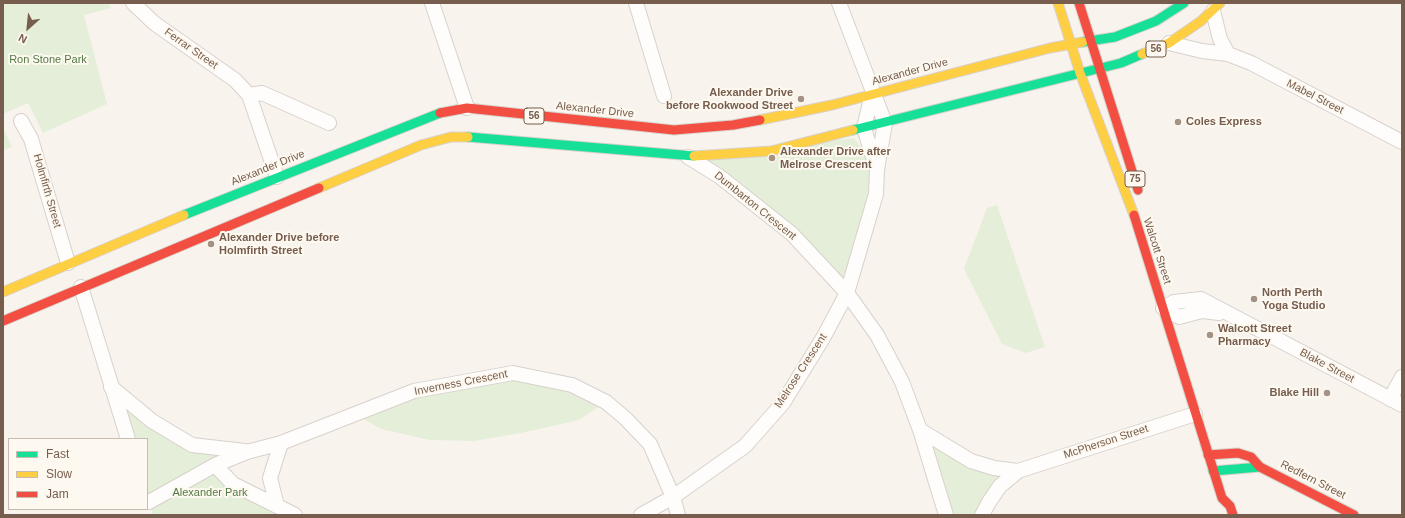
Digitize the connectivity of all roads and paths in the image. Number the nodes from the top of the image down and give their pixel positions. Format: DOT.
graph roads {
  1 [pos="133,3"];
  2 [pos="432,3"];
  3 [pos="636,3"];
  4 [pos="839,3"];
  5 [pos="1058,3"];
  6 [pos="1079,3"];
  7 [pos="1184,3"];
  8 [pos="1216,7"];
  9 [pos="1092,41"];
  10 [pos="1169,43"];
  11 [pos="1071,45"];
  12 [pos="1228,54"];
  13 [pos="1101,69"];
  14 [pos="1080,73"];
  15 [pos="872,94"];
  16 [pos="249,95"];
  17 [pos="664,96"];
  18 [pos="467,108"];
  19 [pos="21,121"];
  20 [pos="329,123"];
  21 [pos="885,123"];
  22 [pos="864,128"];
  23 [pos="1402,142"];
  24 [pos="687,157"];
  25 [pos="878,170"];
  26 [pos="277,177"];
  27 [pos="1142,201"];
  28 [pos="68,263"];
  29 [pos="82,287"];
  30 [pos="3,292"];
  31 [pos="847,293"];
  32 [pos="1169,302"];
  33 [pos="1232,315"];
  34 [pos="3,321"];
  35 [pos="1402,377"];
  36 [pos="111,387"];
  37 [pos="1396,402"];
  38 [pos="1195,414"];
  39 [pos="920,430"];
  40 [pos="128,438"];
  41 [pos="281,443"];
  42 [pos="1221,450"];
  43 [pos="248,452"];
  44 [pos="1208,455"];
  45 [pos="215,465"];
  46 [pos="1260,467"];
  47 [pos="1018,471"];
  48 [pos="1213,471"];
  49 [pos="1228,472"];
  50 [pos="1236,496"];
  51 [pos="673,497"];
  52 [pos="150,504"];
  53 [pos="277,506"];
  54 [pos="1230,506"];
  55 [pos="295,515"];
  56 [pos="641,515"];
  57 [pos="678,515"];
  58 [pos="946,515"];
  59 [pos="982,515"];
  60 [pos="1233,515"];
  61 [pos="1354,515"];
  1 -- 16 [label="street, Ferrar Street"];
  2 -- 18 [label="street"];
  3 -- 17 [label="street"];
  4 -- 15 [label="street"];
  5 -- 11 [label="main road, Walcott Street / 75"];
  6 -- 9 [label="main road, 75"];
  7 -- 9 [label="main road, 56"];
  8 -- 10 [label="main road, 56"];
  8 -- 12 [label="street"];
  9 -- 11 [label="main road, Alexander Drive / 56"];
  9 -- 13 [label="main road, 75"];
  10 -- 12 [label="street, Mabel Street"];
  10 -- 13 [label="main road, 56"];
  11 -- 14 [label="main road, Walcott Street / 75"];
  11 -- 15 [label="main road, Alexander Drive / 56"];
  12 -- 23 [label="street, Mabel Street"];
  13 -- 14 [label="main road, 56"];
  13 -- 27 [label="main road, 75"];
  14 -- 21 [label="main road, 56"];
  14 -- 32 [label="main road, Walcott Street / 75"];
  15 -- 18 [label="main road, Alexander Drive / 56"];
  15 -- 21 [label="street"];
  15 -- 22 [label="street"];
  16 -- 20 [label="street"];
  16 -- 26 [label="street, Ferrar Street"];
  18 -- 26 [label="main road, Alexander Drive / 56"];
  19 -- 28 [label="street, Holmfirth Street"];
  21 -- 22 [label="main road, 56"];
  21 -- 25 [label="street, Melrose Crescent"];
  22 -- 24 [label="main road, 56"];
  22 -- 25 [label="street, Melrose Crescent"];
  24 -- 29 [label="main road, 56"];
  24 -- 31 [label="street, Dumbarton Crescent"];
  25 -- 31 [label="street, Melrose Crescent"];
  26 -- 28 [label="main road, Alexander Drive / 56"];
  28 -- 30 [label="main road, Alexander Drive / 56"];
  29 -- 34 [label="main road, 56"];
  29 -- 36 [label="street"];
  31 -- 39 [label="street, Dumbarton Crescent"];
  31 -- 51 [label="street, Melrose Crescent"];
  32 -- 33 [label="street, Blake Street"];
  32 -- 33 [label="street, Blake Street"];
  32 -- 38 [label="main road, Walcott Street / 75"];
  33 -- 37 [label="street, Blake Street"];
  35 -- 37 [label="street"];
  36 -- 40 [label="street"];
  36 -- 43 [label="street"];
  38 -- 44 [label="main road, Walcott Street / 75"];
  38 -- 47 [label="street, McPherson Street"];
  39 -- 47 [label="street, McPherson Street"];
  39 -- 58 [label="street, Dumbarton Crescent"];
  41 -- 43 [label="street, Inverness Crescent"];
  41 -- 51 [label="street, Inverness Crescent"];
  41 -- 53 [label="street"];
  42 -- 44 [label="main road, Redfern Street"];
  42 -- 46 [label="main road, Redfern Street"];
  42 -- 49 [label="main road"];
  43 -- 45 [label="street, Inverness Crescent"];
  44 -- 48 [label="main road, Walcott Street / 75"];
  45 -- 52 [label="street, Inverness Crescent"];
  45 -- 53 [label="street"];
  46 -- 49 [label="main road"];
  46 -- 61 [label="main road, Redfern Street"];
  47 -- 59 [label="street, McPherson Street"];
  48 -- 49 [label="main road"];
  48 -- 54 [label="main road, Walcott Street / 75"];
  50 -- 54 [label="main road"];
  51 -- 56 [label="street, Melrose Crescent"];
  51 -- 57 [label="street, Inverness Crescent"];
  53 -- 55 [label="street"];
  54 -- 60 [label="main road, Walcott Street / 75"];
}
